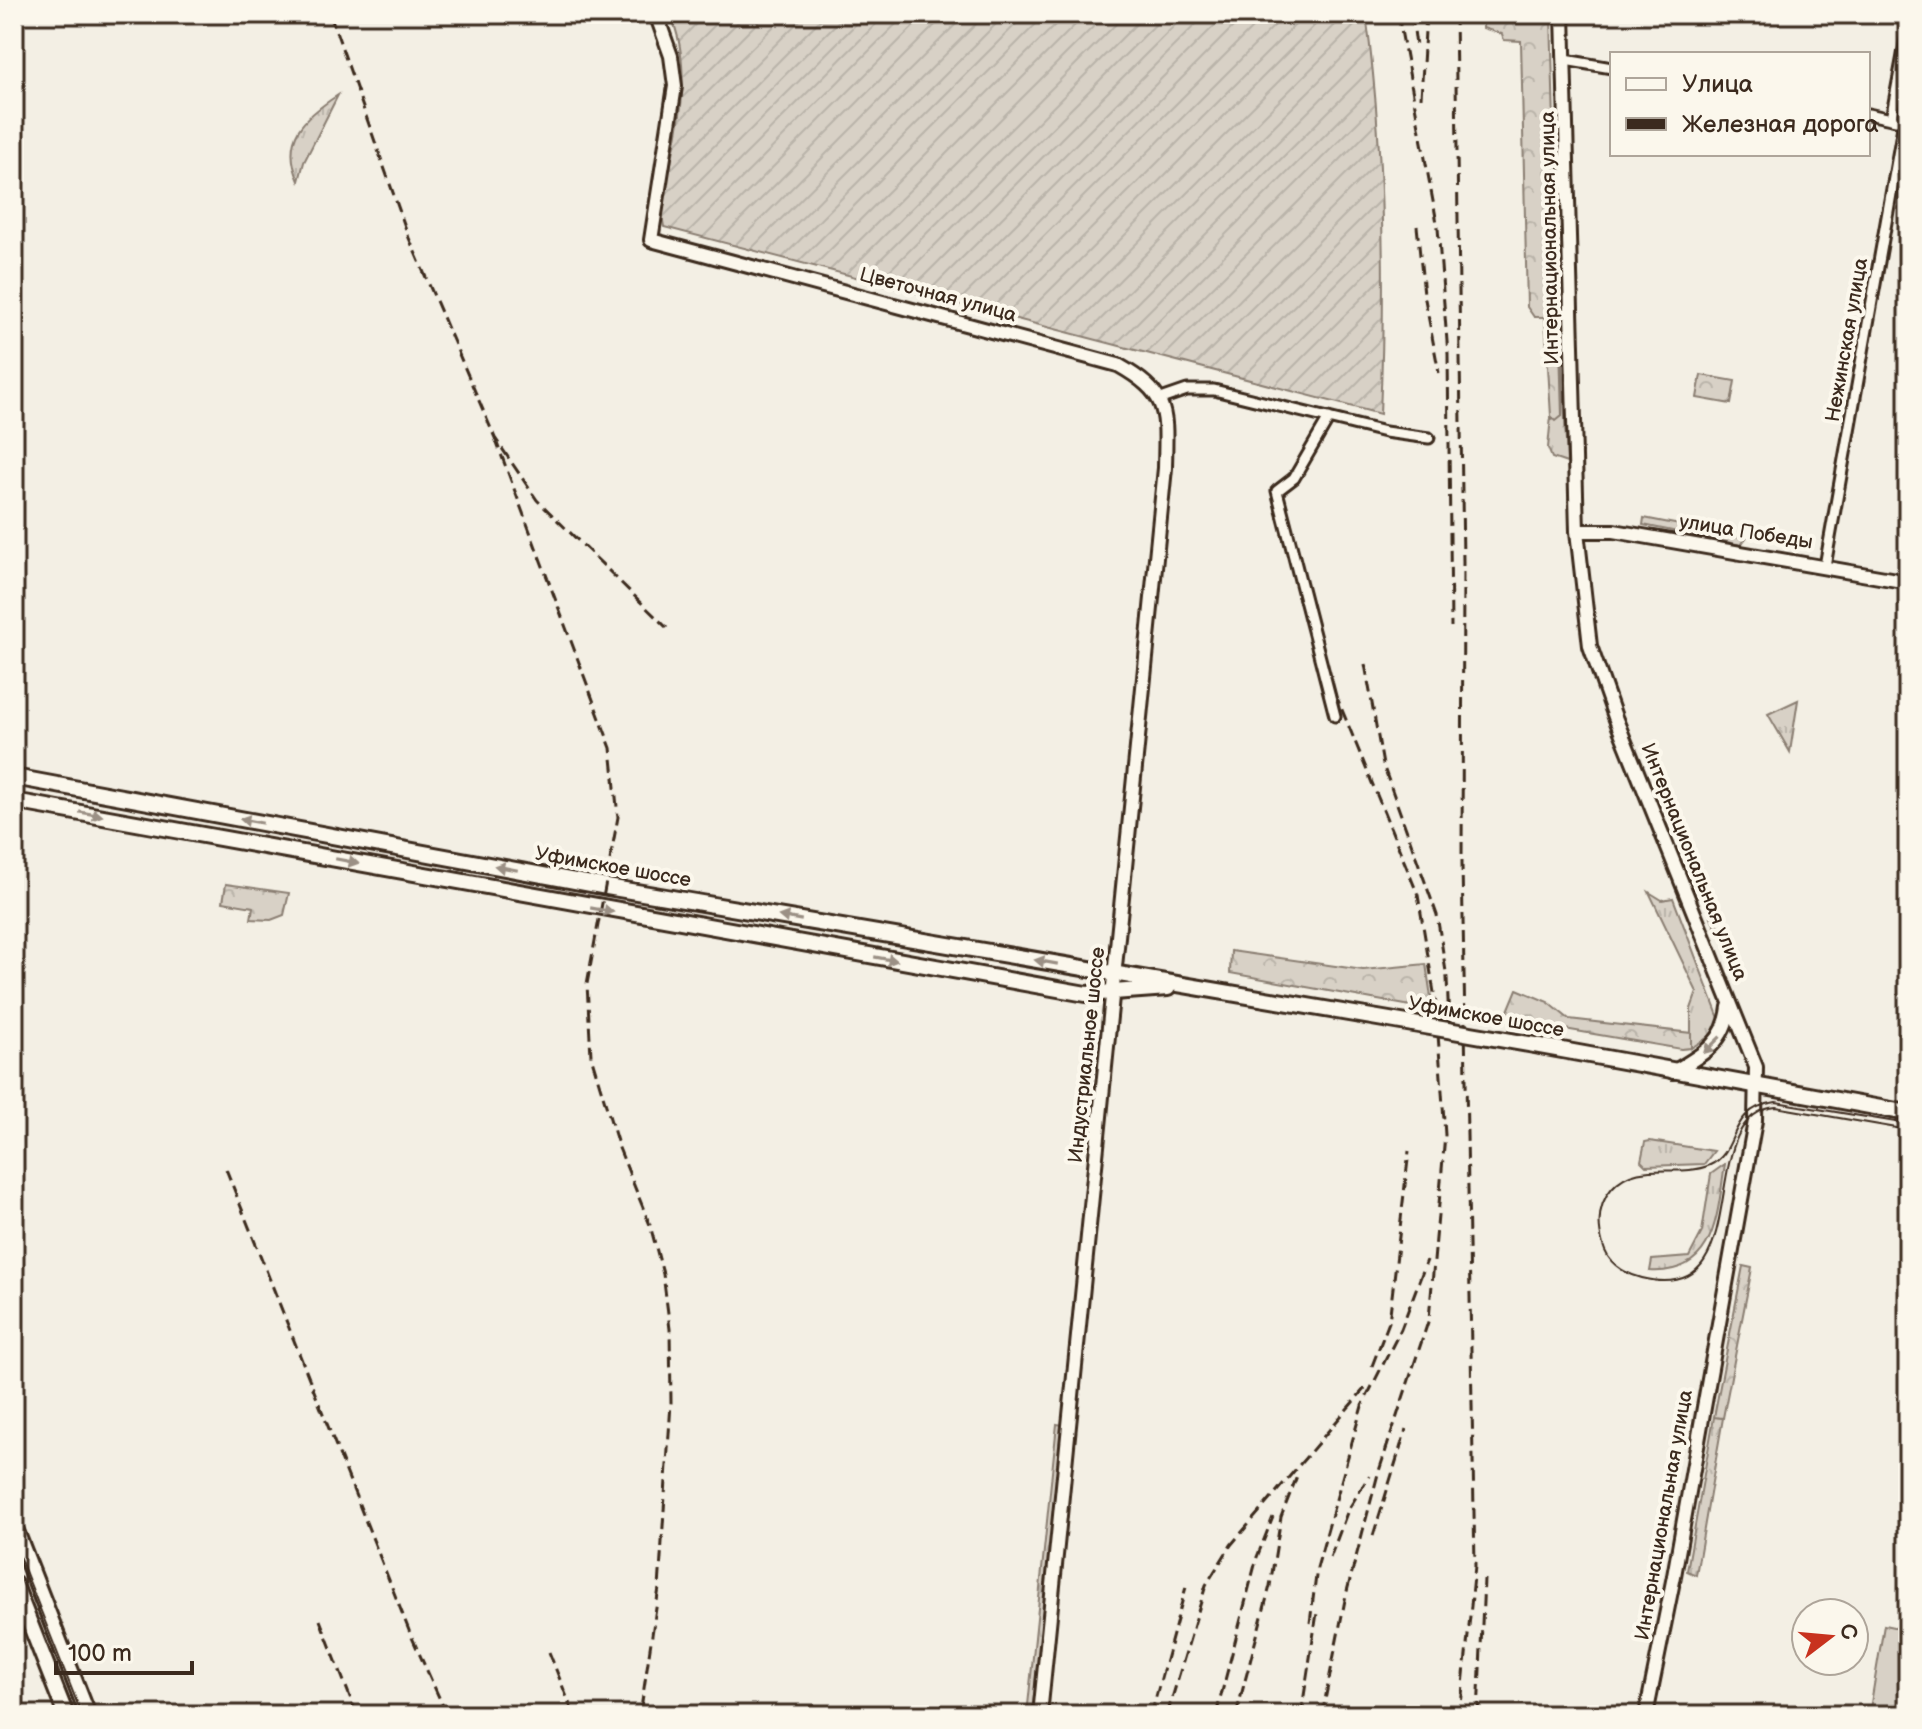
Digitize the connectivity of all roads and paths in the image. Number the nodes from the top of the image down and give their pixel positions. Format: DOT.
graph roads {
  1 [pos="656,14"];
  2 [pos="1563,14"];
  3 [pos="1908,29"];
  4 [pos="1565,60"];
  5 [pos="1610,68"];
  6 [pos="1870,114"];
  7 [pos="1891,119"];
  8 [pos="1906,121"];
  9 [pos="1161,399"];
  10 [pos="1329,418"];
  11 [pos="1429,438"];
  12 [pos="1577,531"];
  13 [pos="1825,566"];
  14 [pos="1908,582"];
  15 [pos="1335,716"];
  16 [pos="14,777"];
  17 [pos="14,801"];
  18 [pos="1115,974"];
  19 [pos="1206,987"];
  20 [pos="1114,990"];
  21 [pos="1729,1004"];
  22 [pos="1673,1072"];
  23 [pos="1758,1085"];
  24 [pos="1908,1113"];
  25 [pos="14,1526"];
  26 [pos="14,1583"];
  27 [pos="66,1715"];
  28 [pos="88,1715"];
  29 [pos="1040,1715"];
  30 [pos="1646,1715"];
  1 -- 9 [label="street, Цветочная улица"];
  2 -- 4 [label="street, Интернациональная улица"];
  3 -- 7 [label="street"];
  4 -- 5 [label="street"];
  4 -- 12 [label="street, Интернациональная улица"];
  6 -- 7 [label="street"];
  7 -- 8 [label="street"];
  8 -- 13 [label="street, Нежинская улица"];
  9 -- 10 [label="street"];
  9 -- 18 [label="street, Индустриальное шоссе"];
  10 -- 11 [label="street"];
  10 -- 15 [label="street"];
  12 -- 13 [label="street, улица Победы"];
  12 -- 21 [label="street, Интернациональная улица"];
  13 -- 14 [label="street, улица Победы"];
  18 -- 16 [label="main road, Уфимское шоссе, one-way"];
  17 -- 20 [label="main road, Уфимское шоссе, one-way"];
  18 -- 19 [label="main road, Уфимское шоссе"];
  18 -- 20 [label="street, Индустриальное шоссе"];
  19 -- 20 [label="main road, Уфимское шоссе"];
  19 -- 22 [label="main road, Уфимское шоссе, bridge"];
  20 -- 29 [label="street, Индустриальное шоссе"];
  21 -- 22 [label="street, one-way"];
  21 -- 23 [label="street, Интернациональная улица"];
  22 -- 23 [label="main road, Уфимское шоссе"];
  23 -- 24 [label="main road, Уфимское шоссе"];
  23 -- 30 [label="street, Интернациональная улица"];
  25 -- 28 [label="main road"];
  26 -- 27 [label="main road"];
}
